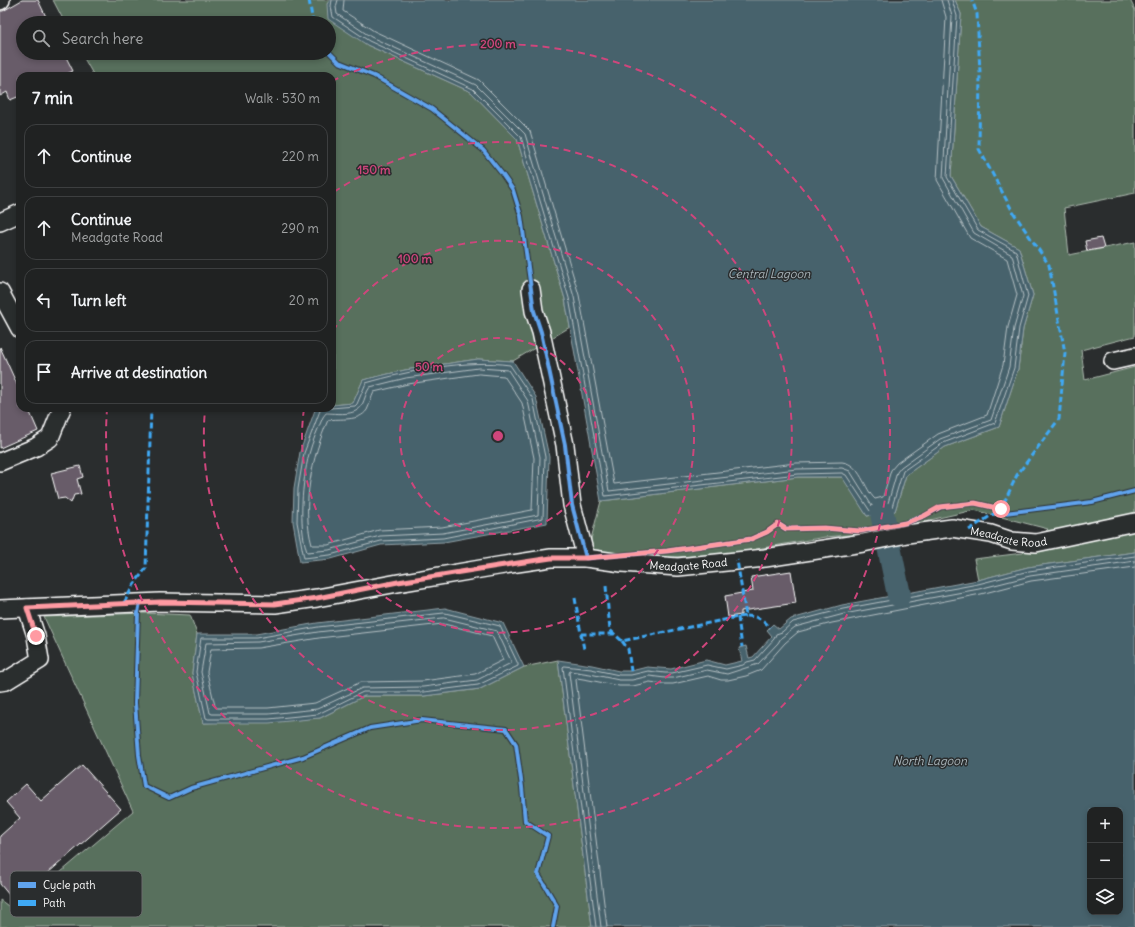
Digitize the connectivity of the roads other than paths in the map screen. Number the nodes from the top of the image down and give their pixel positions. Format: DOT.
graph roads {
  1 [pos="16,215"];
  2 [pos="0,222"];
  3 [pos="531,289"];
  4 [pos="0,292"];
  5 [pos="16,322"];
  6 [pos="1135,356"];
  7 [pos="1113,362"];
  8 [pos="60,412"];
  9 [pos="0,462"];
  10 [pos="1135,522"];
  11 [pos="586,558"];
  12 [pos="27,608"];
  13 [pos="0,609"];
  14 [pos="0,682"];
  1 -- 2 [label="street"];
  3 -- 11 [label="street"];
  4 -- 5 [label="street"];
  6 -- 7 [label="street"];
  8 -- 9 [label="street"];
  10 -- 11 [label="street, Meadgate Road"];
  11 -- 12 [label="street, Meadgate Road"];
  12 -- 13 [label="street, Meadgate Road"];
  12 -- 14 [label="street"];
}
